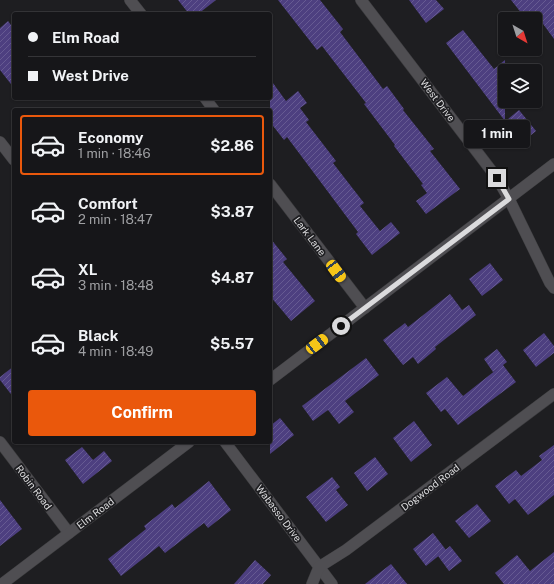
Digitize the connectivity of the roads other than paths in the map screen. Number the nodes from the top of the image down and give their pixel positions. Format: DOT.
graph roads {
  1 [pos="130,0"];
  2 [pos="362,0"];
  3 [pos="139,12"];
  4 [pos="0,142"];
  5 [pos="12,157"];
  6 [pos="554,164"];
  7 [pos="272,187"];
  8 [pos="509,199"];
  9 [pos="554,288"];
  10 [pos="365,308"];
  11 [pos="272,378"];
  12 [pos="554,394"];
  13 [pos="0,442"];
  14 [pos="185,444"];
  15 [pos="227,444"];
  16 [pos="69,533"];
  17 [pos="319,567"];
  18 [pos="2,584"];
  19 [pos="312,584"];
  20 [pos="332,584"];
  1 -- 3 [label="street"];
  2 -- 8 [label="street, West Drive"];
  4 -- 5 [label="street"];
  6 -- 8 [label="street"];
  7 -- 10 [label="street, Lark Lane"];
  8 -- 9 [label="street, West Drive"];
  8 -- 10 [label="street"];
  10 -- 11 [label="street"];
  12 -- 17 [label="street, Dogwood Road"];
  13 -- 16 [label="street, Robin Road"];
  14 -- 16 [label="street, Elm Road"];
  15 -- 17 [label="street, Wabasso Drive"];
  16 -- 18 [label="street, Elm Road"];
  17 -- 19 [label="street"];
  17 -- 20 [label="street, Wabasso Drive"];
}
